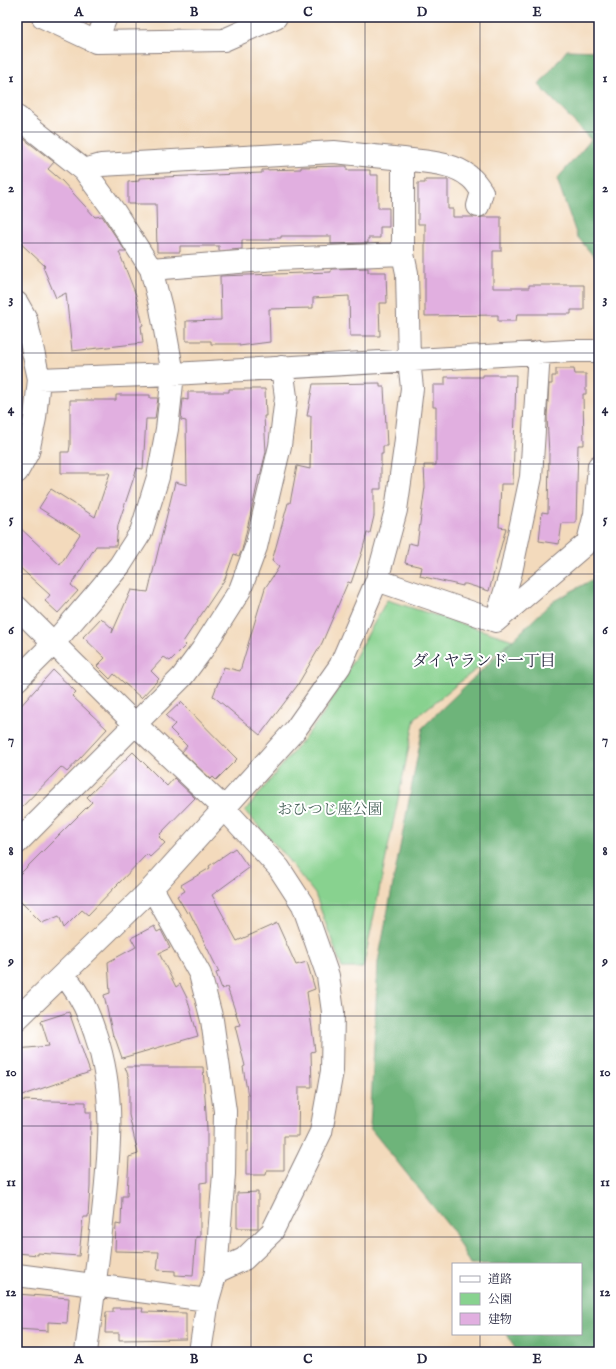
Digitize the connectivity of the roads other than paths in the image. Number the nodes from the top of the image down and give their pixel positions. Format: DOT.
graph roads {
  1 [pos="43,17"];
  2 [pos="106,17"];
  3 [pos="232,17"];
  4 [pos="276,17"];
  5 [pos="224,40"];
  6 [pos="96,42"];
  7 [pos="17,117"];
  8 [pos="403,159"];
  9 [pos="84,170"];
  10 [pos="478,206"];
  11 [pos="403,254"];
  12 [pos="150,269"];
  13 [pos="17,303"];
  14 [pos="599,351"];
  15 [pos="539,352"];
  16 [pos="409,360"];
  17 [pos="282,367"];
  18 [pos="173,374"];
  19 [pos="39,379"];
  20 [pos="599,466"];
  21 [pos="17,472"];
  22 [pos="377,580"];
  23 [pos="17,607"];
  24 [pos="496,621"];
  25 [pos="53,644"];
  26 [pos="17,680"];
  27 [pos="135,724"];
  28 [pos="224,808"];
  29 [pos="17,843"];
  30 [pos="152,888"];
  31 [pos="63,975"];
  32 [pos="17,1019"];
  33 [pos="216,1272"];
  34 [pos="17,1275"];
  35 [pos="95,1285"];
  36 [pos="208,1300"];
  37 [pos="86,1352"];
  38 [pos="200,1352"];
  1 -- 6 [label="street"];
  2 -- 6 [label="street"];
  3 -- 5 [label="street"];
  4 -- 5 [label="street"];
  5 -- 6 [label="street"];
  7 -- 9 [label="street"];
  8 -- 9 [label="street"];
  8 -- 10 [label="street"];
  8 -- 11 [label="street"];
  9 -- 12 [label="street"];
  11 -- 12 [label="street"];
  11 -- 16 [label="street"];
  12 -- 18 [label="street"];
  13 -- 19 [label="street"];
  14 -- 15 [label="street"];
  15 -- 16 [label="street"];
  15 -- 24 [label="street"];
  16 -- 17 [label="street"];
  16 -- 22 [label="street"];
  17 -- 18 [label="street"];
  17 -- 27 [label="street"];
  18 -- 19 [label="street"];
  18 -- 25 [label="street"];
  19 -- 21 [label="street"];
  20 -- 24 [label="street"];
  22 -- 24 [label="street"];
  22 -- 28 [label="street"];
  23 -- 25 [label="street"];
  25 -- 26 [label="street"];
  25 -- 27 [label="street"];
  27 -- 28 [label="street"];
  27 -- 29 [label="street"];
  28 -- 30 [label="street"];
  28 -- 33 [label="street"];
  30 -- 31 [label="street"];
  30 -- 33 [label="street"];
  31 -- 32 [label="street"];
  31 -- 35 [label="street"];
  33 -- 36 [label="street"];
  34 -- 35 [label="street"];
  35 -- 36 [label="street"];
  35 -- 37 [label="street"];
  36 -- 38 [label="street"];
}
